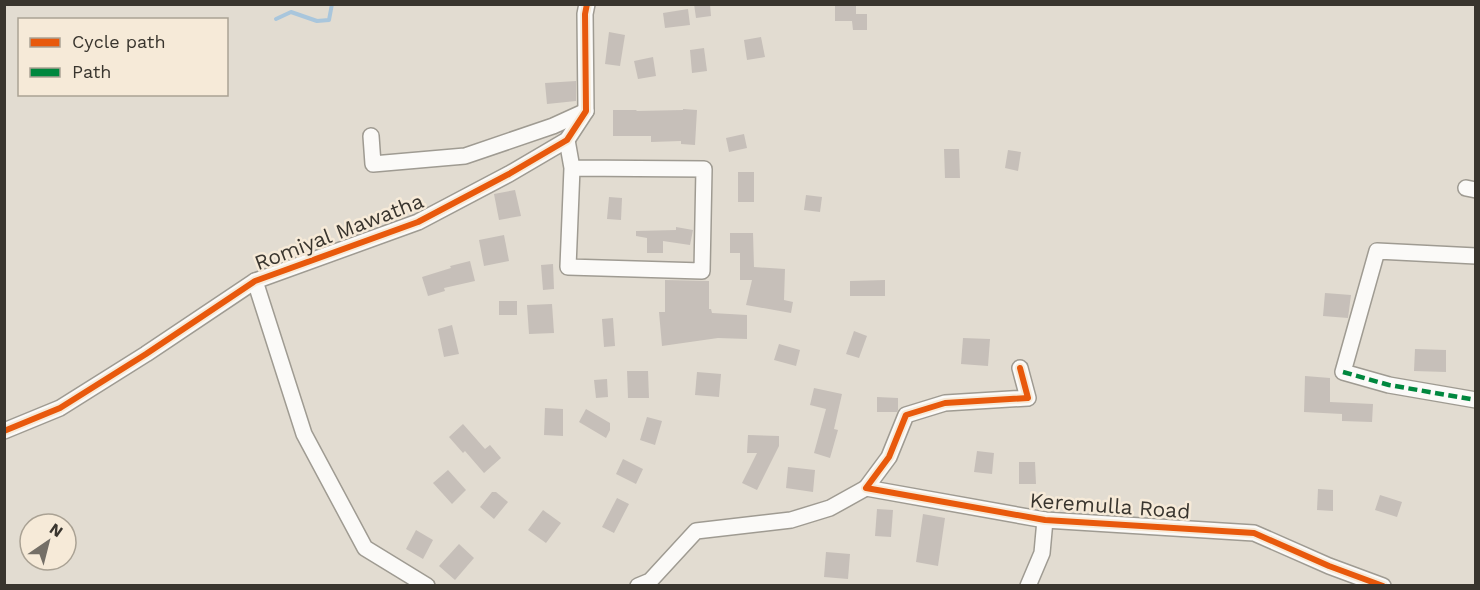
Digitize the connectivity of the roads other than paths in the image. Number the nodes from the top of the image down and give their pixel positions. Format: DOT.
graph roads {
  1 [pos="587,4"];
  2 [pos="586,111"];
  3 [pos="371,135"];
  4 [pos="567,140"];
  5 [pos="572,168"];
  6 [pos="1476,256"];
  7 [pos="255,281"];
  8 [pos="1020,368"];
  9 [pos="1476,400"];
  10 [pos="4,431"];
  11 [pos="866,489"];
  12 [pos="1045,520"];
  13 [pos="427,585"];
  14 [pos="638,585"];
  15 [pos="1028,585"];
  16 [pos="1383,585"];
  1 -- 2 [label="street"];
  2 -- 3 [label="street"];
  2 -- 4 [label="street, Romiyal Mawatha"];
  4 -- 5 [label="street"];
  4 -- 7 [label="street, Romiyal Mawatha"];
  5 -- 5 [label="street"];
  6 -- 9 [label="street"];
  7 -- 10 [label="street, Romiyal Mawatha"];
  7 -- 13 [label="street"];
  8 -- 11 [label="street"];
  11 -- 12 [label="street, Keremulla Road"];
  11 -- 14 [label="street"];
  12 -- 15 [label="street"];
  12 -- 16 [label="street, Keremulla Road"];
}
